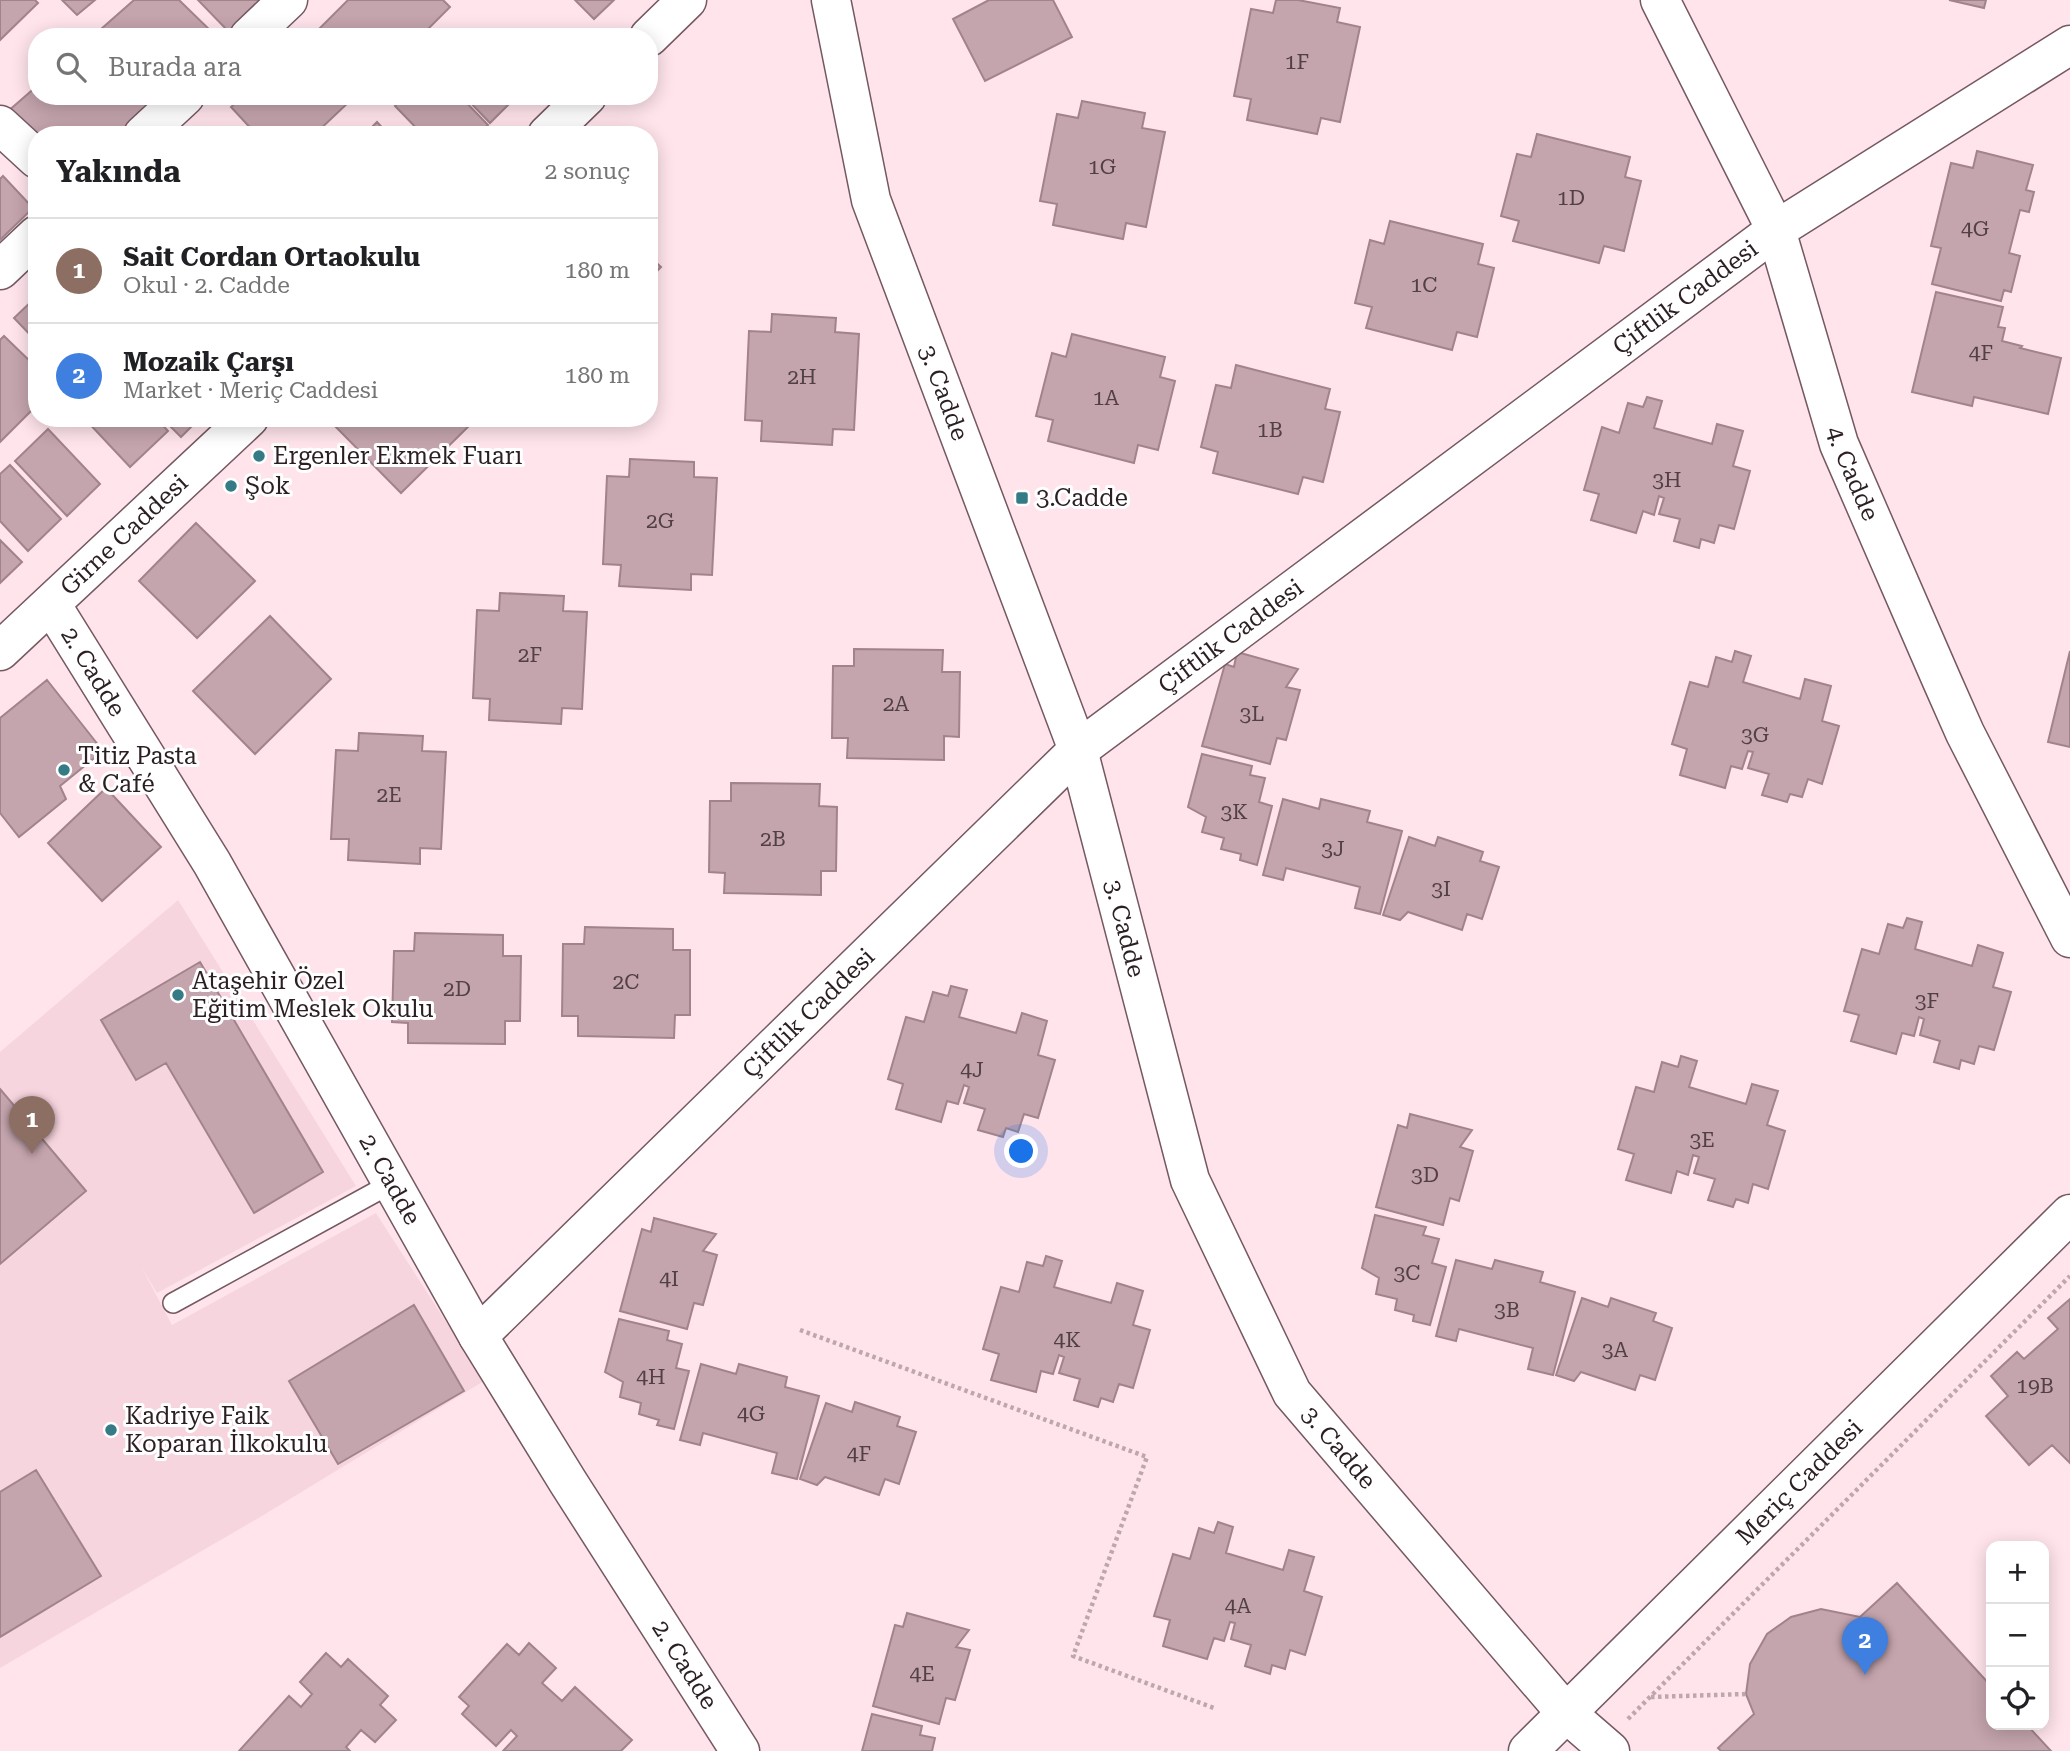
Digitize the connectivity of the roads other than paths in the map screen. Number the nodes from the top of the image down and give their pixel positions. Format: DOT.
graph roads {
  1 [pos="288,0"];
  2 [pos="831,0"];
  3 [pos="1660,0"];
  4 [pos="683,1"];
  5 [pos="258,28"];
  6 [pos="658,28"];
  7 [pos="2070,45"];
  8 [pos="175,105"];
  9 [pos="578,105"];
  10 [pos="0,125"];
  11 [pos="153,126"];
  12 [pos="556,126"];
  13 [pos="28,151"];
  14 [pos="1776,230"];
  15 [pos="28,244"];
  16 [pos="0,270"];
  17 [pos="240,427"];
  18 [pos="51,604"];
  19 [pos="0,651"];
  20 [pos="1078,750"];
  21 [pos="2070,938"];
  22 [pos="392,1183"];
  23 [pos="2070,1214"];
  24 [pos="173,1303"];
  25 [pos="478,1336"];
  26 [pos="1565,1712"];
  27 [pos="1606,1747"];
  28 [pos="740,1751"];
  29 [pos="1528,1751"];
  1 -- 5 [label="street"];
  2 -- 20 [label="street, 3. Cadde"];
  3 -- 14 [label="street, 4. Cadde"];
  4 -- 6 [label="street"];
  7 -- 14 [label="street, Çiftlik Caddesi"];
  8 -- 11 [label="street"];
  9 -- 12 [label="street"];
  10 -- 13 [label="street"];
  14 -- 20 [label="street, Çiftlik Caddesi"];
  14 -- 21 [label="street, 4. Cadde"];
  15 -- 16 [label="street"];
  17 -- 18 [label="street, Girne Caddesi"];
  18 -- 19 [label="street, Girne Caddesi"];
  18 -- 22 [label="street, 2. Cadde"];
  20 -- 25 [label="street, Çiftlik Caddesi"];
  20 -- 26 [label="street, 3. Cadde"];
  22 -- 24 [label="lane"];
  22 -- 25 [label="street, 2. Cadde"];
  23 -- 26 [label="street, Meriç Caddesi"];
  25 -- 28 [label="street, 2. Cadde"];
  26 -- 27 [label="street, 3. Cadde"];
  26 -- 29 [label="street, Meriç Caddesi"];
}
